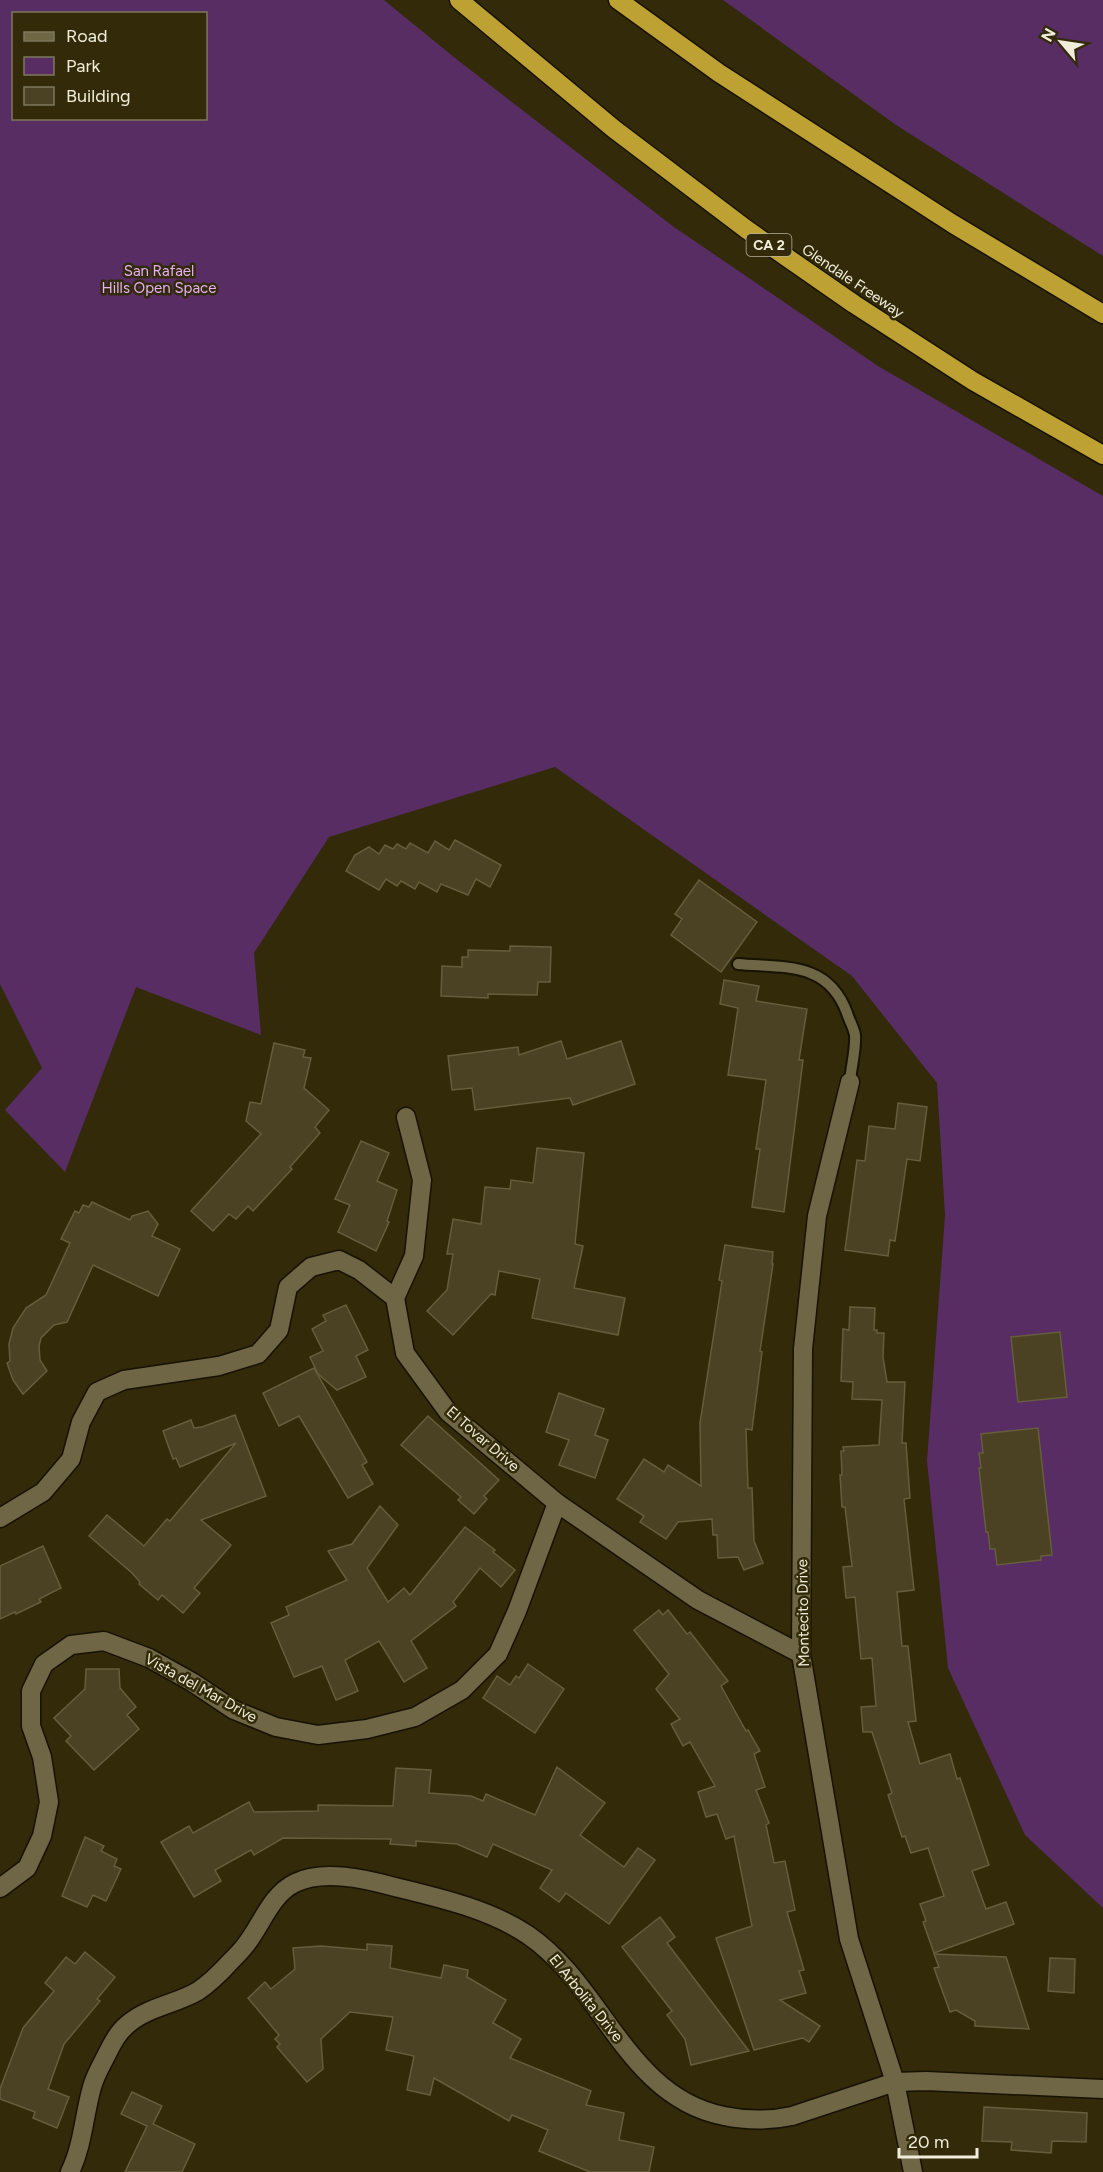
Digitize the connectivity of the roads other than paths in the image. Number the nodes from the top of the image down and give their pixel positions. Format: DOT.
graph roads {
  1 [pos="459,0"];
  2 [pos="618,0"];
  3 [pos="1103,314"];
  4 [pos="1103,455"];
  5 [pos="738,964"];
  6 [pos="850,1082"];
  7 [pos="406,1117"];
  8 [pos="395,1299"];
  9 [pos="557,1503"];
  10 [pos="0,1518"];
  11 [pos="801,1654"];
  12 [pos="0,1888"];
  13 [pos="895,2082"];
  14 [pos="1103,2089"];
  15 [pos="70,2172"];
  16 [pos="913,2172"];
  1 -- 4 [label="highway, Glendale Freeway / CA 2"];
  2 -- 3 [label="highway"];
  5 -- 6 [label="lane"];
  6 -- 11 [label="street, Montecito Drive"];
  7 -- 8 [label="street"];
  8 -- 9 [label="street, El Tovar Drive"];
  8 -- 10 [label="street"];
  9 -- 11 [label="street, El Tovar Drive"];
  9 -- 12 [label="street, Vista del Mar Drive"];
  11 -- 13 [label="street, Montecito Drive"];
  13 -- 14 [label="street, El Arbolita Drive"];
  13 -- 15 [label="street, El Arbolita Drive"];
  13 -- 16 [label="street, Montecito Drive"];
}
